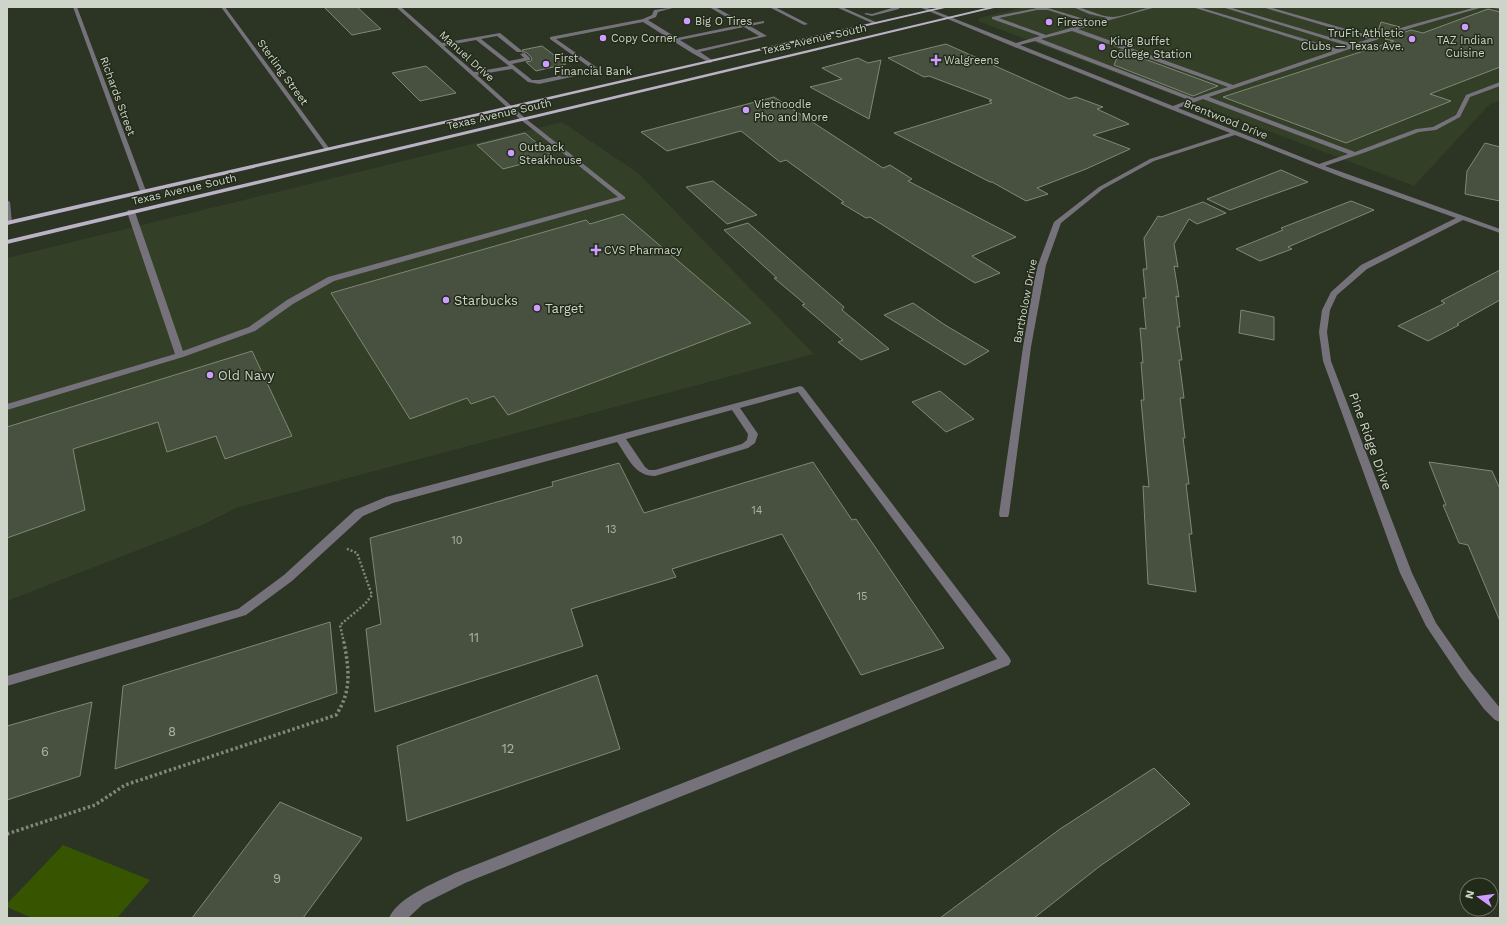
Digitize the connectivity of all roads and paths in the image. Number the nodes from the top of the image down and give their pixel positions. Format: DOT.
graph roads {
  1 [pos="75,7"];
  2 [pos="223,7"];
  3 [pos="398,7"];
  4 [pos="674,7"];
  5 [pos="711,7"];
  6 [pos="772,7"];
  7 [pos="838,7"];
  8 [pos="890,7"];
  9 [pos="897,7"];
  10 [pos="920,7"];
  11 [pos="946,7"];
  12 [pos="996,7"];
  13 [pos="1075,7"];
  14 [pos="1085,7"];
  15 [pos="1154,7"];
  16 [pos="1194,7"];
  17 [pos="1224,7"];
  18 [pos="1235,7"];
  19 [pos="1264,7"];
  20 [pos="1481,7"];
  21 [pos="1495,7"];
  22 [pos="1500,8"];
  23 [pos="930,11"];
  24 [pos="866,14"];
  25 [pos="1103,15"];
  26 [pos="859,16"];
  27 [pos="947,18"];
  28 [pos="1112,18"];
  29 [pos="644,20"];
  30 [pos="762,22"];
  31 [pos="876,23"];
  32 [pos="1092,23"];
  33 [pos="806,24"];
  34 [pos="746,26"];
  35 [pos="1072,29"];
  36 [pos="1044,36"];
  37 [pos="477,38"];
  38 [pos="1035,39"];
  39 [pos="1374,39"];
  40 [pos="675,40"];
  41 [pos="1359,44"];
  42 [pos="440,45"];
  43 [pos="1014,45"];
  44 [pos="1353,46"];
  45 [pos="1338,51"];
  46 [pos="694,52"];
  47 [pos="710,61"];
  48 [pos="511,65"];
  49 [pos="474,74"];
  50 [pos="1500,84"];
  51 [pos="1234,87"];
  52 [pos="1203,97"];
  53 [pos="1194,100"];
  54 [pos="510,107"];
  55 [pos="1172,108"];
  56 [pos="523,119"];
  57 [pos="1235,133"];
  58 [pos="327,149"];
  59 [pos="1354,154"];
  60 [pos="1319,166"];
  61 [pos="143,191"];
  62 [pos="7,207"];
  63 [pos="131,212"];
  64 [pos="1462,218"];
  65 [pos="8,223"];
  66 [pos="1500,231"];
  67 [pos="7,242"];
  68 [pos="180,355"];
  69 [pos="735,406"];
  70 [pos="7,407"];
  71 [pos="620,438"];
  72 [pos="1004,514"];
  73 [pos="328,541"];
  74 [pos="7,680"];
  75 [pos="1500,716"];
  76 [pos="7,834"];
  77 [pos="397,918"];
  1 -- 61 [label="street, Richards Street"];
  2 -- 58 [label="street, Sterling Street"];
  3 -- 42 [label="street, Manuel Drive"];
  4 -- 29 [label="street"];
  5 -- 34 [label="street"];
  6 -- 33 [label="street"];
  7 -- 26 [label="street"];
  8 -- 24 [label="street"];
  9 -- 24 [label="street"];
  10 -- 23 [label="street, Brentwood Drive"];
  11 -- 23 [label="main road, Texas Avenue South"];
  12 -- 27 [label="main road, Texas Avenue South"];
  13 -- 25 [label="street"];
  14 -- 25 [label="street"];
  15 -- 28 [label="street"];
  16 -- 45 [label="street"];
  17 -- 44 [label="street"];
  18 -- 41 [label="street"];
  19 -- 39 [label="street"];
  20 -- 39 [label="street"];
  21 -- 22 [label="street"];
  23 -- 27 [label="street, Brentwood Drive"];
  23 -- 31 [label="main road, Texas Avenue South"];
  24 -- 26 [label="street"];
  25 -- 28 [label="street"];
  26 -- 31 [label="street"];
  27 -- 43 [label="street, Brentwood Drive"];
  27 -- 56 [label="main road, Texas Avenue South"];
  28 -- 32 [label="street"];
  29 -- 40 [label="street"];
  29 -- 48 [label="street"];
  30 -- 34 [label="street"];
  31 -- 47 [label="main road, Texas Avenue South"];
  32 -- 35 [label="street"];
  32 -- 36 [label="street"];
  34 -- 40 [label="street"];
  34 -- 46 [label="street"];
  35 -- 36 [label="street"];
  35 -- 51 [label="street"];
  36 -- 38 [label="street"];
  37 -- 42 [label="street"];
  37 -- 48 [label="street"];
  37 -- 48 [label="street"];
  38 -- 43 [label="street"];
  38 -- 53 [label="street"];
  39 -- 41 [label="street"];
  40 -- 46 [label="street"];
  41 -- 44 [label="street"];
  42 -- 49 [label="street, Manuel Drive"];
  43 -- 55 [label="street, Brentwood Drive"];
  44 -- 45 [label="street"];
  45 -- 51 [label="street"];
  46 -- 47 [label="street"];
  47 -- 54 [label="main road, Texas Avenue South"];
  48 -- 49 [label="street"];
  49 -- 54 [label="street, Manuel Drive"];
  50 -- 59 [label="street"];
  51 -- 52 [label="street"];
  52 -- 53 [label="street"];
  52 -- 59 [label="street"];
  53 -- 55 [label="street"];
  54 -- 56 [label="street, Manuel Drive"];
  54 -- 58 [label="main road, Texas Avenue South"];
  55 -- 57 [label="street, Brentwood Drive"];
  56 -- 63 [label="main road, Texas Avenue South"];
  56 -- 68 [label="street, Manuel Drive"];
  57 -- 60 [label="street, Brentwood Drive"];
  57 -- 72 [label="street, Bartholow Drive"];
  58 -- 61 [label="main road, Texas Avenue South"];
  59 -- 60 [label="street"];
  60 -- 64 [label="street, Brentwood Drive"];
  61 -- 65 [label="main road, Texas Avenue South"];
  62 -- 65 [label="street"];
  63 -- 67 [label="main road, Texas Avenue South"];
  63 -- 68 [label="street"];
  64 -- 66 [label="street, Brentwood Drive"];
  64 -- 75 [label="street, Pine Ridge Drive"];
  68 -- 70 [label="street"];
  69 -- 71 [label="street"];
  69 -- 71 [label="street"];
  69 -- 77 [label="street"];
  71 -- 73 [label="street"];
  73 -- 74 [label="street"];
  73 -- 76 [label="path"];
}
